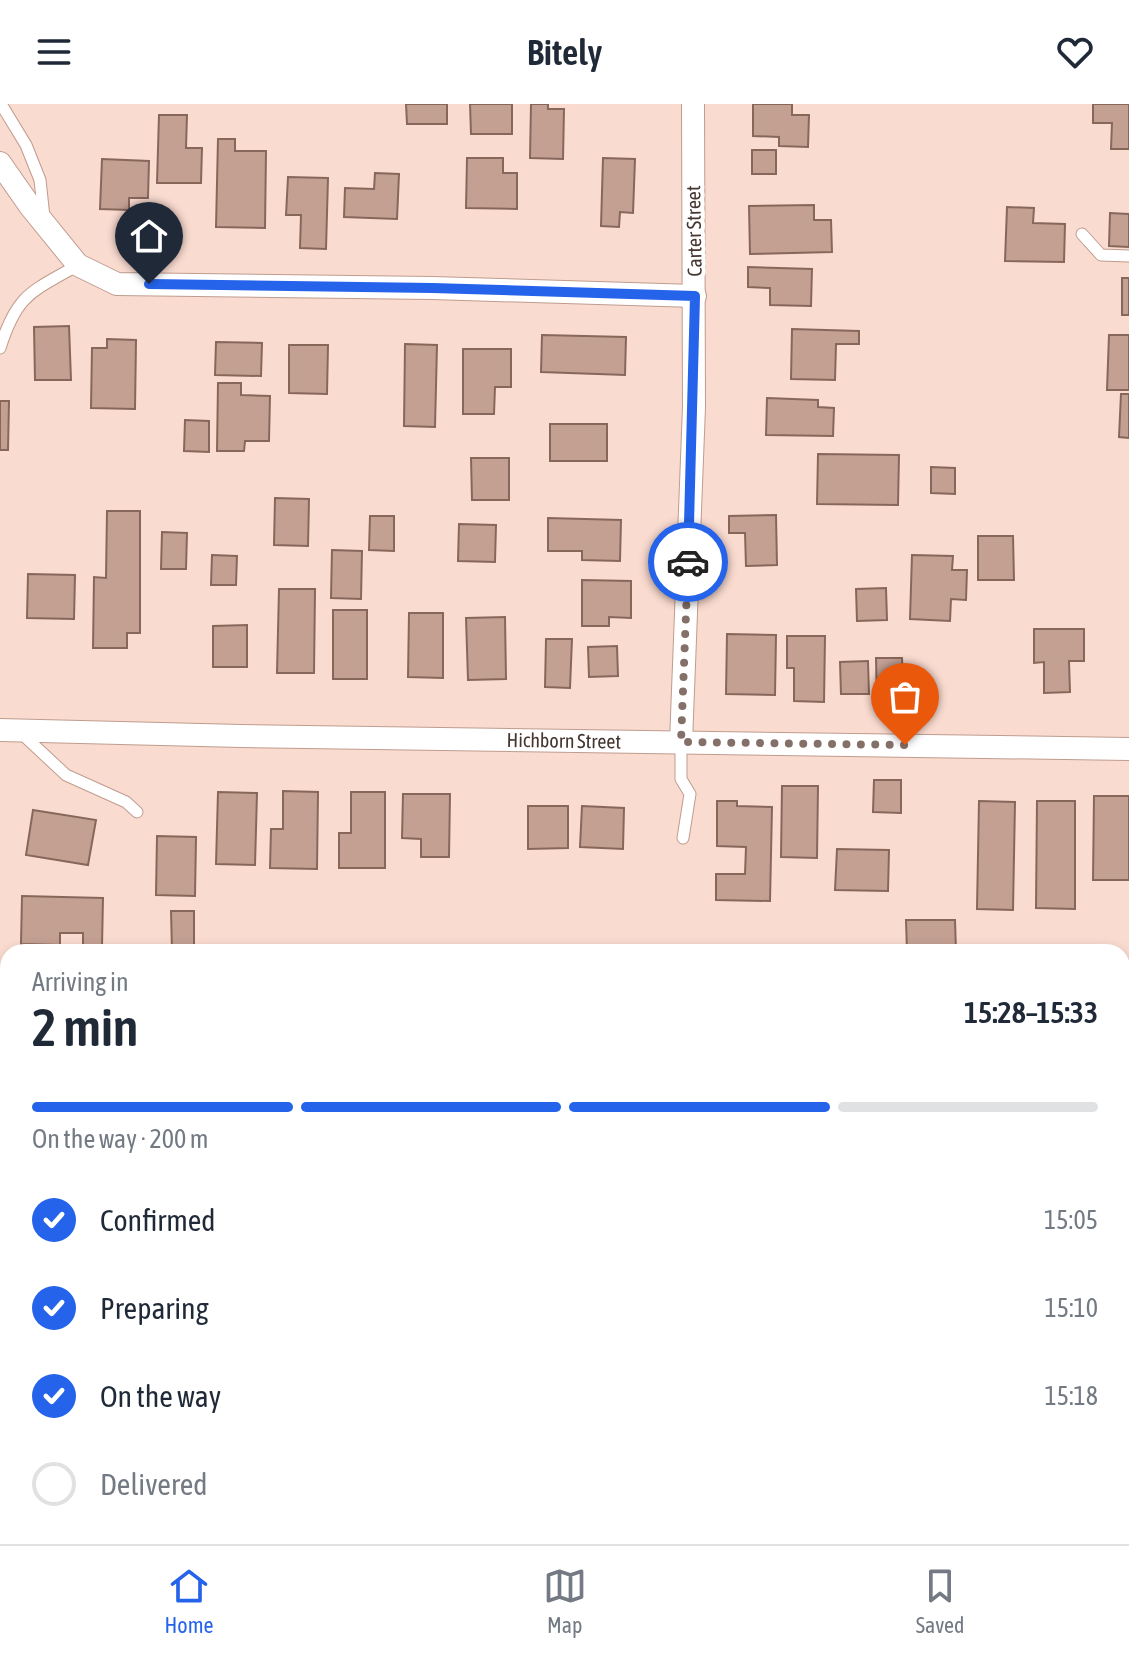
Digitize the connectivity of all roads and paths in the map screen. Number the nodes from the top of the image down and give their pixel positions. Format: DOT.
graph roads {
  1 [pos="1,104"];
  2 [pos="693,104"];
  3 [pos="0,163"];
  4 [pos="44,224"];
  5 [pos="1082,234"];
  6 [pos="1129,256"];
  7 [pos="78,265"];
  8 [pos="695,296"];
  9 [pos="0,348"];
  10 [pos="9,730"];
  11 [pos="681,742"];
  12 [pos="1129,749"];
  13 [pos="137,812"];
  14 [pos="683,838"];
  1 -- 4 [label="lane"];
  2 -- 8 [label="street, Carter Street"];
  3 -- 4 [label="street"];
  4 -- 7 [label="street"];
  5 -- 6 [label="lane"];
  7 -- 8 [label="street"];
  7 -- 9 [label="lane"];
  8 -- 11 [label="street, Carter Street"];
  10 -- 11 [label="street, Hichborn Street"];
  10 -- 13 [label="lane"];
  11 -- 12 [label="street, Hichborn Street"];
  11 -- 14 [label="lane"];
}
